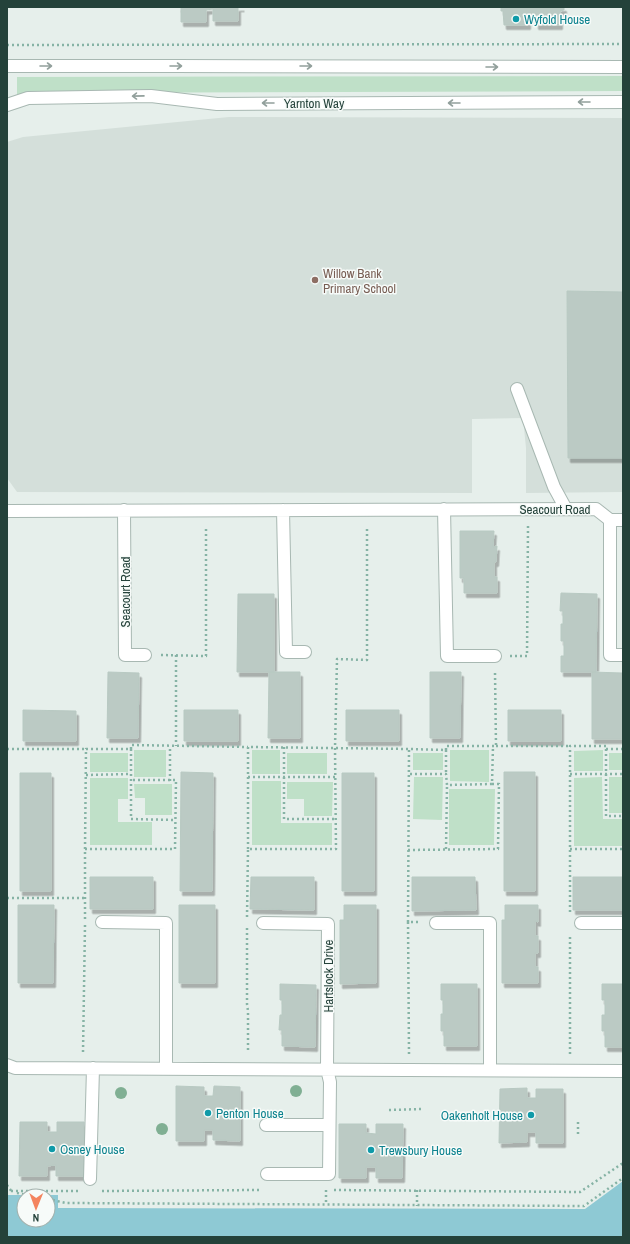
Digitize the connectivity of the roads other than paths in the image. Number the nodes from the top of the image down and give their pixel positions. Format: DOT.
graph roads {
  1 [pos="7,66"];
  2 [pos="623,67"];
  3 [pos="623,102"];
  4 [pos="7,105"];
  5 [pos="517,389"];
  6 [pos="444,509"];
  7 [pos="566,509"];
  8 [pos="124,510"];
  9 [pos="283,510"];
  10 [pos="7,511"];
  11 [pos="610,520"];
  12 [pos="623,520"];
  13 [pos="305,652"];
  14 [pos="145,655"];
  15 [pos="623,655"];
  16 [pos="496,656"];
  17 [pos="102,922"];
  18 [pos="436,922"];
  19 [pos="263,923"];
  20 [pos="576,923"];
  21 [pos="623,923"];
  22 [pos="7,1065"];
  23 [pos="88,1068"];
  24 [pos="166,1069"];
  25 [pos="327,1069"];
  26 [pos="490,1070"];
  27 [pos="623,1071"];
  28 [pos="266,1125"];
  29 [pos="329,1125"];
  30 [pos="267,1174"];
  31 [pos="90,1179"];
  1 -- 2 [label="street, one-way"];
  3 -- 4 [label="street, Yarnton Way, one-way"];
  5 -- 7 [label="street"];
  6 -- 7 [label="street, Seacourt Road"];
  6 -- 9 [label="street, Seacourt Road"];
  6 -- 16 [label="street"];
  7 -- 11 [label="street, Seacourt Road"];
  8 -- 9 [label="street, Seacourt Road"];
  8 -- 10 [label="street, Seacourt Road"];
  8 -- 14 [label="street, Seacourt Road"];
  9 -- 13 [label="street"];
  11 -- 12 [label="street"];
  11 -- 15 [label="street"];
  17 -- 24 [label="street"];
  18 -- 26 [label="street"];
  19 -- 25 [label="street, Hartslock Drive"];
  20 -- 21 [label="street"];
  22 -- 23 [label="street"];
  23 -- 24 [label="street"];
  23 -- 31 [label="street"];
  24 -- 25 [label="street"];
  25 -- 26 [label="street"];
  25 -- 29 [label="street"];
  26 -- 27 [label="street"];
  28 -- 29 [label="street"];
  29 -- 30 [label="street"];
}
